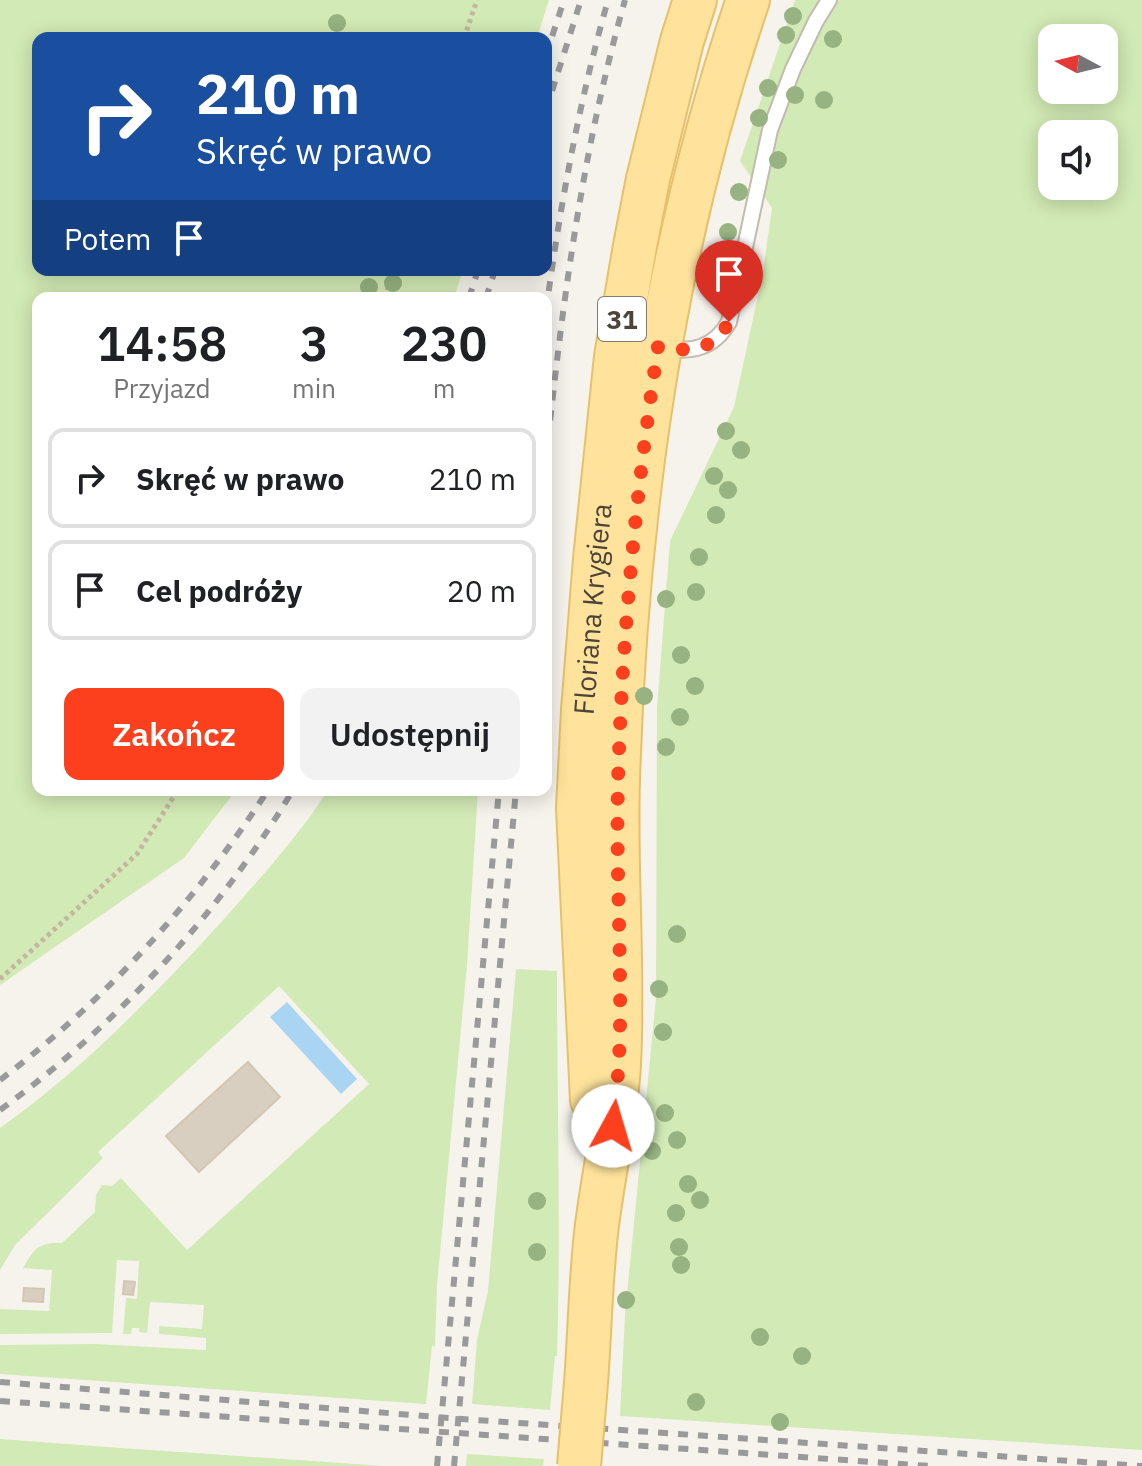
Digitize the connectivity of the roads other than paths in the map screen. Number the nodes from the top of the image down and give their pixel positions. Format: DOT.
graph roads {
  1 [pos="695,0"];
  2 [pos="748,0"];
  3 [pos="829,0"];
  4 [pos="658,347"];
  5 [pos="597,1226"];
  6 [pos="579,1466"];
  1 -- 5 [label="main road, Floriana Krygiera / 31"];
  2 -- 4 [label="main road, Floriana Krygiera / 31"];
  3 -- 4 [label="lane"];
  4 -- 5 [label="main road, Floriana Krygiera / 31"];
  5 -- 6 [label="main road, Floriana Krygiera / 31, bridge"];
}
